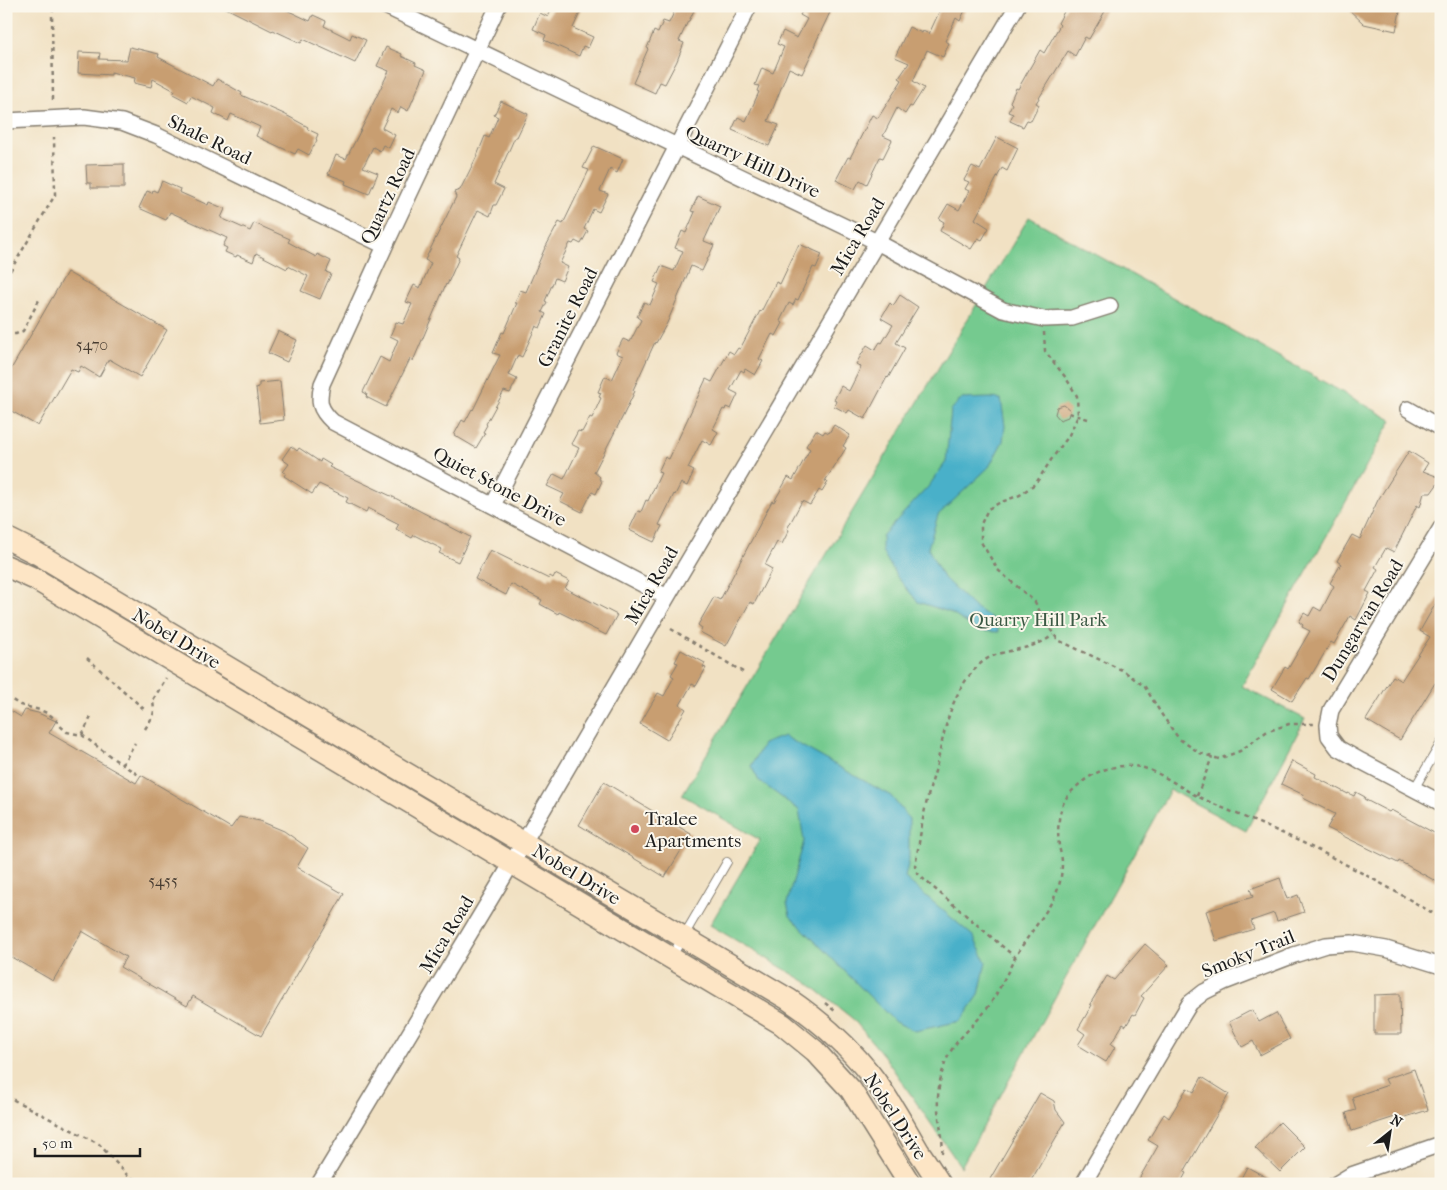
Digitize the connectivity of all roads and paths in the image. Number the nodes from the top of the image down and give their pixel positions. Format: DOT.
graph roads {
  1 [pos="54,6"];
  2 [pos="385,6"];
  3 [pos="498,6"];
  4 [pos="749,6"];
  5 [pos="1017,6"];
  6 [pos="477,51"];
  7 [pos="52,100"];
  8 [pos="6,121"];
  9 [pos="54,138"];
  10 [pos="676,147"];
  11 [pos="877,242"];
  12 [pos="385,246"];
  13 [pos="6,278"];
  14 [pos="39,300"];
  15 [pos="1110,306"];
  16 [pos="1044,319"];
  17 [pos="6,334"];
  18 [pos="320,405"];
  19 [pos="1408,409"];
  20 [pos="1069,413"];
  21 [pos="1078,416"];
  22 [pos="1088,419"];
  23 [pos="1441,428"];
  24 [pos="493,505"];
  25 [pos="1441,528"];
  26 [pos="6,538"];
  27 [pos="6,566"];
  28 [pos="667,597"];
  29 [pos="671,629"];
  30 [pos="1054,634"];
  31 [pos="87,658"];
  32 [pos="743,672"];
  33 [pos="166,678"];
  34 [pos="6,696"];
  35 [pos="145,710"];
  36 [pos="91,717"];
  37 [pos="145,729"];
  38 [pos="1329,730"];
  39 [pos="82,735"];
  40 [pos="348,739"];
  41 [pos="1441,742"];
  42 [pos="135,743"];
  43 [pos="1212,757"];
  44 [pos="336,758"];
  45 [pos="122,765"];
  46 [pos="140,776"];
  47 [pos="1414,789"];
  48 [pos="1197,796"];
  49 [pos="1441,803"];
  50 [pos="523,842"];
  51 [pos="727,862"];
  52 [pos="511,863"];
  53 [pos="1441,918"];
  54 [pos="683,937"];
  55 [pos="671,958"];
  56 [pos="1016,958"];
  57 [pos="1441,966"];
  58 [pos="805,1010"];
  59 [pos="791,1031"];
  60 [pos="6,1096"];
  61 [pos="1441,1144"];
  62 [pos="940,1157"];
  63 [pos="143,1184"];
  64 [pos="319,1184"];
  65 [pos="910,1184"];
  66 [pos="940,1184"];
  67 [pos="1083,1184"];
  68 [pos="1336,1184"];
  1 -- 7 [label="path"];
  2 -- 6 [label="street, Quarry Hill Drive"];
  3 -- 6 [label="street, Quartz Road"];
  4 -- 10 [label="street, Granite Road"];
  5 -- 11 [label="street, Mica Road"];
  6 -- 10 [label="street, Quarry Hill Drive"];
  6 -- 12 [label="street, Quartz Road"];
  8 -- 12 [label="street, Shale Road"];
  9 -- 13 [label="path"];
  10 -- 11 [label="street, Quarry Hill Drive"];
  10 -- 24 [label="street, Granite Road"];
  11 -- 16 [label="street, Quarry Hill Drive"];
  11 -- 28 [label="street, Mica Road"];
  12 -- 18 [label="street, Quartz Road"];
  14 -- 17 [label="path"];
  15 -- 16 [label="street, Quarry Hill Drive"];
  16 -- 21 [label="path"];
  18 -- 24 [label="street, Quiet Stone Drive"];
  19 -- 23 [label="street"];
  20 -- 21 [label="path"];
  21 -- 22 [label="path"];
  21 -- 30 [label="path"];
  24 -- 28 [label="street, Quiet Stone Drive"];
  25 -- 38 [label="street, Dungarvan Road"];
  26 -- 40 [label="street, Nobel Drive"];
  27 -- 44 [label="street, Nobel Drive"];
  28 -- 50 [label="street, Mica Road"];
  29 -- 32 [label="path"];
  30 -- 43 [label="path"];
  30 -- 56 [label="path"];
  31 -- 35 [label="path"];
  33 -- 37 [label="path"];
  34 -- 39 [label="path"];
  36 -- 39 [label="path"];
  38 -- 43 [label="path"];
  38 -- 47 [label="street"];
  39 -- 45 [label="path"];
  40 -- 44 [label="street"];
  40 -- 50 [label="street, Nobel Drive"];
  41 -- 47 [label="lane"];
  42 -- 45 [label="path"];
  43 -- 48 [label="path"];
  44 -- 52 [label="street, Nobel Drive"];
  45 -- 46 [label="path"];
  47 -- 49 [label="street"];
  48 -- 53 [label="path"];
  48 -- 56 [label="path"];
  50 -- 52 [label="street, Mica Road"];
  50 -- 54 [label="street, Nobel Drive"];
  51 -- 54 [label="lane"];
  52 -- 55 [label="street, Nobel Drive"];
  52 -- 64 [label="street, Mica Road"];
  54 -- 55 [label="lane"];
  54 -- 58 [label="street, Nobel Drive"];
  55 -- 59 [label="street, Nobel Drive"];
  56 -- 62 [label="path"];
  57 -- 67 [label="street, Smoky Trail"];
  58 -- 59 [label="street"];
  58 -- 66 [label="street, Nobel Drive"];
  59 -- 65 [label="street, Nobel Drive"];
  60 -- 63 [label="path"];
  61 -- 68 [label="street"];
}
